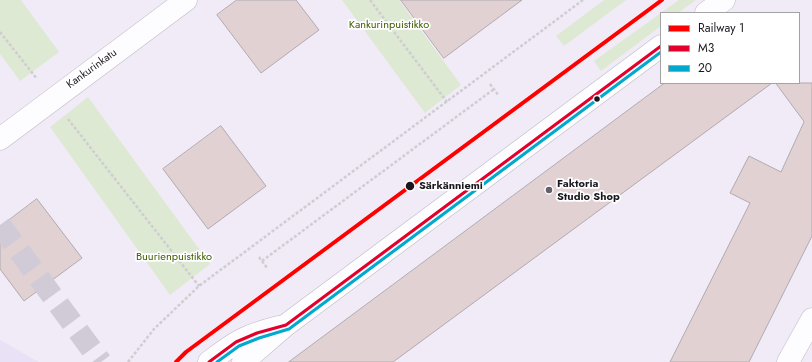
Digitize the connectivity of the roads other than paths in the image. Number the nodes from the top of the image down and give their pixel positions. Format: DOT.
graph roads {
  1 [pos="186,0"];
  2 [pos="724,0"];
  3 [pos="707,12"];
  4 [pos="660,47"];
  5 [pos="0,139"];
  6 [pos="812,319"];
  7 [pos="286,325"];
  8 [pos="209,362"];
  9 [pos="244,362"];
  10 [pos="788,362"];
  1 -- 5 [label="main road, Kankurinkatu"];
  2 -- 3 [label="main road"];
  4 -- 7 [label="main road"];
  6 -- 10 [label="main road"];
  7 -- 8 [label="main road"];
  7 -- 9 [label="main road"];
}
